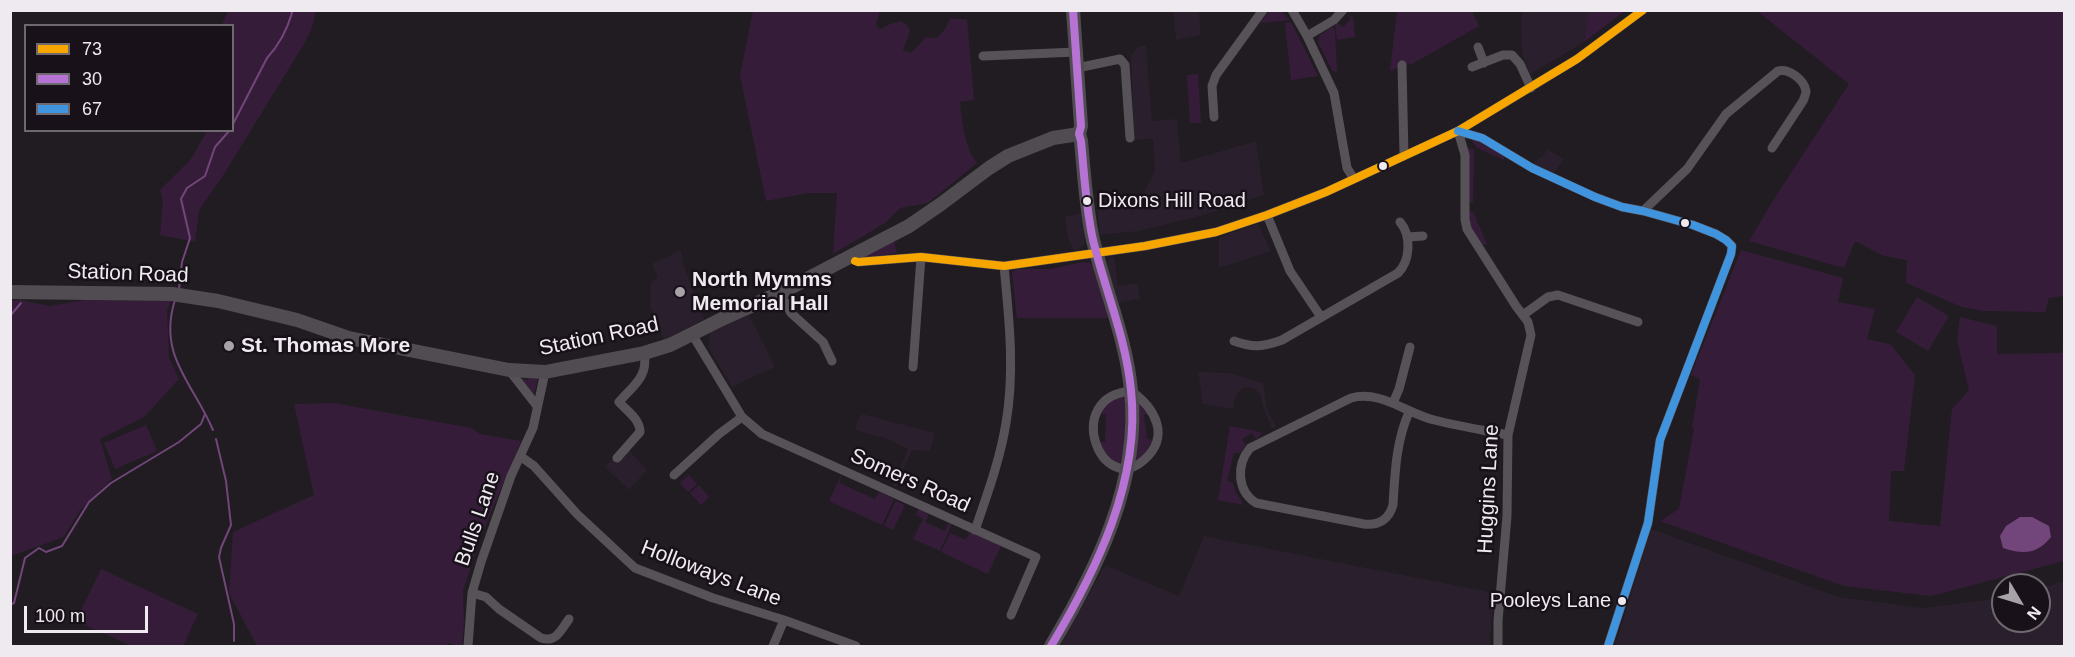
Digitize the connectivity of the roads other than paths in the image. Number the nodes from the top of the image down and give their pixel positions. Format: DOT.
graph roads {
  1 [pos="1073,10"];
  2 [pos="1263,10"];
  3 [pos="1292,10"];
  4 [pos="1343,10"];
  5 [pos="1643,10"];
  6 [pos="1307,36"];
  7 [pos="1478,47"];
  8 [pos="1076,52"];
  9 [pos="983,56"];
  10 [pos="1484,63"];
  11 [pos="1402,65"];
  12 [pos="1472,67"];
  13 [pos="1077,68"];
  14 [pos="1531,87"];
  15 [pos="1214,117"];
  16 [pos="1458,131"];
  17 [pos="1078,134"];
  18 [pos="1130,138"];
  19 [pos="1772,148"];
  20 [pos="1404,156"];
  21 [pos="1354,179"];
  22 [pos="1643,211"];
  23 [pos="1267,215"];
  24 [pos="1400,222"];
  25 [pos="1423,236"];
  26 [pos="1407,237"];
  27 [pos="1097,254"];
  28 [pos="852,257"];
  29 [pos="921,257"];
  30 [pos="1004,266"];
  31 [pos="10,292"];
  32 [pos="780,293"];
  33 [pos="1523,315"];
  34 [pos="1321,318"];
  35 [pos="1638,322"];
  36 [pos="692,334"];
  37 [pos="1234,341"];
  38 [pos="1410,347"];
  39 [pos="644,353"];
  40 [pos="832,362"];
  41 [pos="913,367"];
  42 [pos="509,370"];
  43 [pos="545,372"];
  44 [pos="1131,391"];
  45 [pos="1393,403"];
  46 [pos="537,406"];
  47 [pos="1409,412"];
  48 [pos="742,417"];
  49 [pos="1508,435"];
  50 [pos="520,456"];
  51 [pos="617,458"];
  52 [pos="1126,468"];
  53 [pos="674,475"];
  54 [pos="975,530"];
  55 [pos="472,592"];
  56 [pos="1011,615"];
  57 [pos="569,619"];
  58 [pos="784,620"];
  59 [pos="468,646"];
  60 [pos="773,646"];
  61 [pos="856,646"];
  62 [pos="1051,646"];
  63 [pos="1498,646"];
  64 [pos="1608,646"];
  1 -- 8 [label="street"];
  2 -- 15 [label="street"];
  3 -- 6 [label="street"];
  4 -- 6 [label="street"];
  5 -- 14 [label="street"];
  6 -- 21 [label="street"];
  7 -- 10 [label="street"];
  8 -- 9 [label="street"];
  8 -- 13 [label="street"];
  10 -- 12 [label="street"];
  10 -- 14 [label="street"];
  11 -- 20 [label="street"];
  13 -- 17 [label="street"];
  13 -- 18 [label="street"];
  14 -- 16 [label="street"];
  16 -- 20 [label="street"];
  16 -- 22 [label="street"];
  16 -- 33 [label="street, Huggins Lane"];
  17 -- 27 [label="street"];
  17 -- 28 [label="street, Station Road"];
  19 -- 22 [label="street"];
  20 -- 21 [label="street"];
  21 -- 23 [label="street"];
  22 -- 64 [label="street"];
  23 -- 27 [label="street"];
  23 -- 34 [label="street"];
  24 -- 26 [label="street"];
  25 -- 26 [label="street"];
  26 -- 34 [label="street"];
  27 -- 30 [label="street"];
  27 -- 44 [label="street"];
  28 -- 29 [label="street"];
  28 -- 32 [label="street, Station Road"];
  29 -- 30 [label="street"];
  29 -- 41 [label="street"];
  30 -- 54 [label="street, Somers Road"];
  31 -- 42 [label="street, Station Road"];
  32 -- 36 [label="street, Station Road"];
  32 -- 40 [label="street"];
  33 -- 35 [label="street"];
  33 -- 49 [label="street, Huggins Lane"];
  34 -- 37 [label="street"];
  36 -- 39 [label="street, Station Road"];
  36 -- 48 [label="street, Somers Road"];
  38 -- 45 [label="street"];
  39 -- 43 [label="street, Station Road"];
  39 -- 51 [label="street"];
  42 -- 43 [label="street, Station Road"];
  42 -- 46 [label="street"];
  43 -- 46 [label="street, Bulls Lane"];
  44 -- 52 [label="street"];
  44 -- 52 [label="street"];
  44 -- 52 [label="street"];
  45 -- 47 [label="street"];
  45 -- 47 [label="street"];
  46 -- 50 [label="street, Bulls Lane"];
  47 -- 49 [label="street"];
  48 -- 53 [label="street"];
  48 -- 54 [label="street, Somers Road"];
  49 -- 63 [label="street, Huggins Lane"];
  50 -- 55 [label="street, Bulls Lane"];
  50 -- 58 [label="street, Holloways Lane"];
  52 -- 62 [label="street"];
  54 -- 56 [label="street"];
  55 -- 57 [label="street"];
  55 -- 59 [label="street, Bulls Lane"];
  58 -- 60 [label="street"];
  58 -- 61 [label="street, Holloways Lane"];
}
